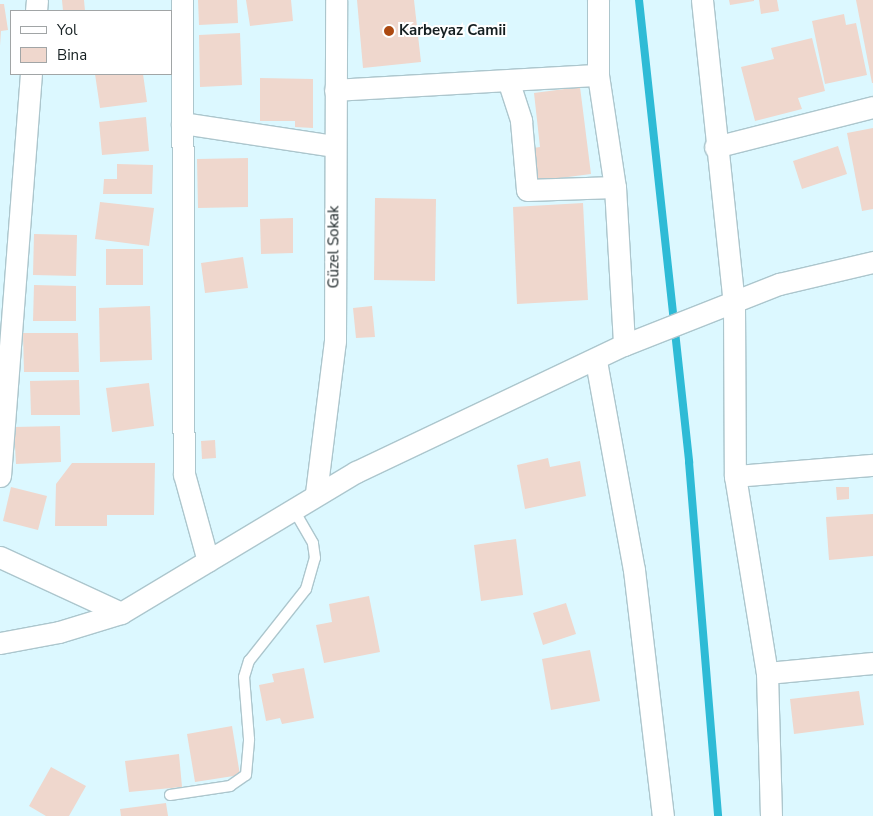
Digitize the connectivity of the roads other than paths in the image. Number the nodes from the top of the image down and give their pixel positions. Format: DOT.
graph roads {
  1 [pos="182,0"];
  2 [pos="336,0"];
  3 [pos="598,0"];
  4 [pos="702,0"];
  5 [pos="31,75"];
  6 [pos="598,75"];
  7 [pos="509,83"];
  8 [pos="336,90"];
  9 [pos="873,107"];
  10 [pos="182,123"];
  11 [pos="334,146"];
  12 [pos="715,147"];
  13 [pos="615,187"];
  14 [pos="873,262"];
  15 [pos="734,305"];
  16 [pos="624,345"];
  17 [pos="596,361"];
  18 [pos="873,465"];
  19 [pos="0,476"];
  20 [pos="736,476"];
  21 [pos="316,493"];
  22 [pos="296,516"];
  23 [pos="0,557"];
  24 [pos="208,560"];
  25 [pos="121,612"];
  26 [pos="0,643"];
  27 [pos="873,663"];
  28 [pos="767,674"];
  29 [pos="170,795"];
  30 [pos="663,816"];
  31 [pos="771,816"];
  1 -- 10 [label="street"];
  2 -- 8 [label="street, Güzel Sokak"];
  3 -- 6 [label="street"];
  4 -- 12 [label="street"];
  5 -- 19 [label="street"];
  6 -- 7 [label="street"];
  6 -- 13 [label="street"];
  7 -- 8 [label="street"];
  7 -- 13 [label="street"];
  8 -- 11 [label="street, Güzel Sokak"];
  9 -- 12 [label="street"];
  10 -- 11 [label="street"];
  10 -- 24 [label="street"];
  11 -- 21 [label="street, Güzel Sokak"];
  12 -- 15 [label="street"];
  13 -- 16 [label="street"];
  14 -- 15 [label="street"];
  15 -- 16 [label="street"];
  15 -- 20 [label="street"];
  16 -- 17 [label="street"];
  17 -- 21 [label="street"];
  17 -- 30 [label="street"];
  18 -- 20 [label="street"];
  20 -- 28 [label="street"];
  21 -- 22 [label="street"];
  22 -- 24 [label="street"];
  22 -- 29 [label="lane"];
  23 -- 25 [label="street"];
  24 -- 25 [label="street"];
  25 -- 26 [label="street"];
  27 -- 28 [label="street"];
  28 -- 31 [label="street"];
}
